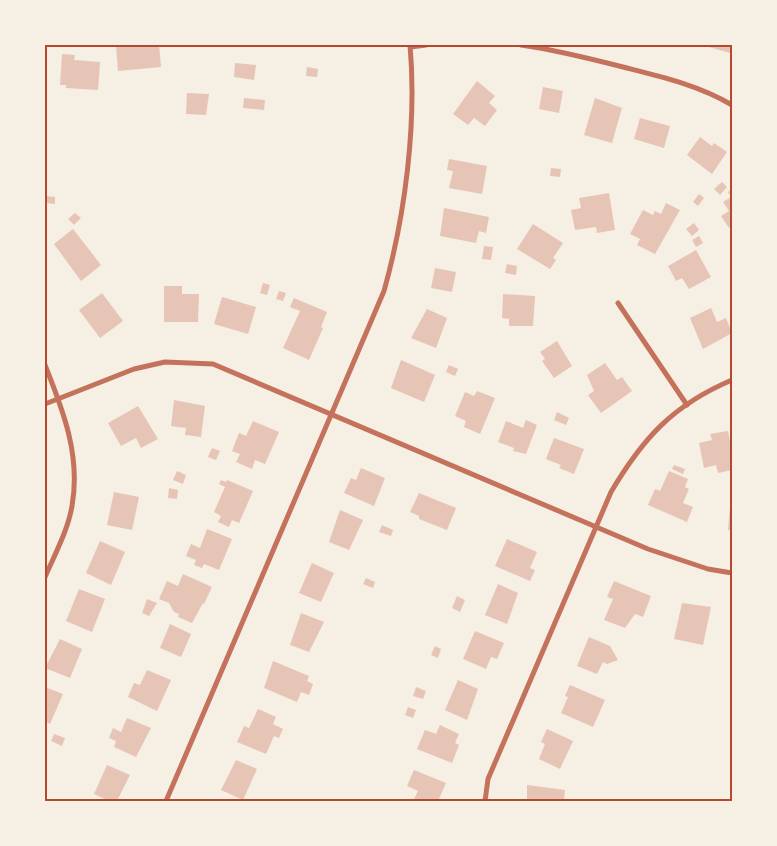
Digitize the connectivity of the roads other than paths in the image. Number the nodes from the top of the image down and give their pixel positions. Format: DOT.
graph roads {
  1 [pos="426,45"];
  2 [pos="521,45"];
  3 [pos="410,46"];
  4 [pos="732,105"];
  5 [pos="618,303"];
  6 [pos="45,365"];
  7 [pos="732,380"];
  8 [pos="59,400"];
  9 [pos="45,404"];
  10 [pos="687,405"];
  11 [pos="332,415"];
  12 [pos="596,528"];
  13 [pos="732,573"];
  14 [pos="45,577"];
  15 [pos="166,801"];
  16 [pos="485,801"];
  1 -- 3 [label="street"];
  2 -- 4 [label="street"];
  3 -- 11 [label="street"];
  5 -- 10 [label="street"];
  6 -- 8 [label="street"];
  7 -- 10 [label="street"];
  8 -- 9 [label="street"];
  8 -- 11 [label="street"];
  8 -- 14 [label="street"];
  10 -- 12 [label="street"];
  11 -- 12 [label="street"];
  11 -- 15 [label="street"];
  12 -- 13 [label="street"];
  12 -- 16 [label="street"];
}
